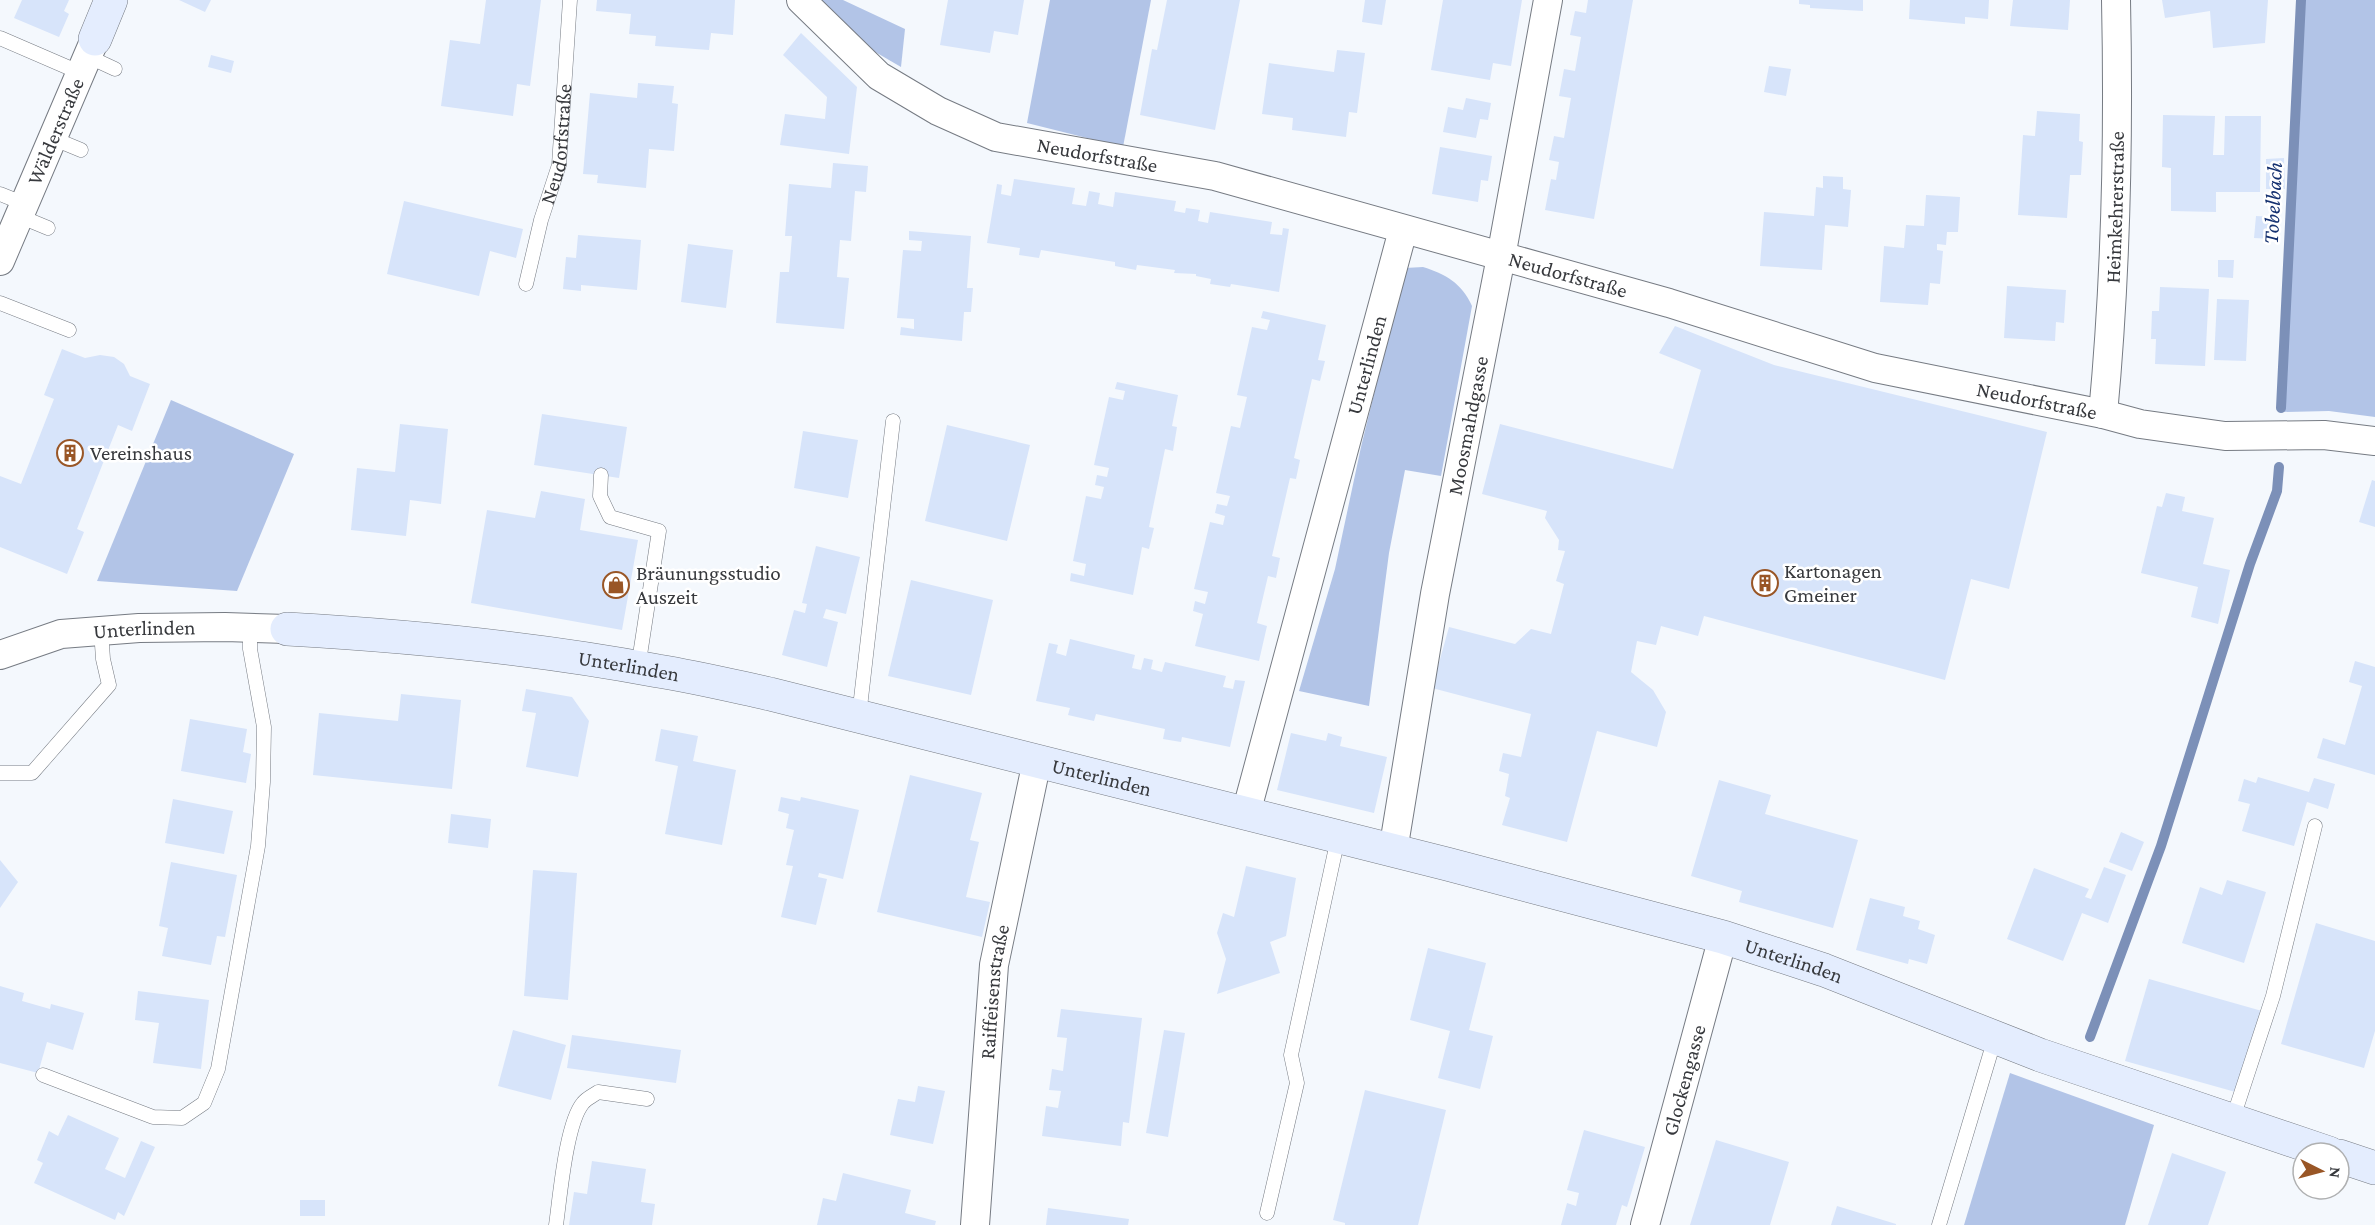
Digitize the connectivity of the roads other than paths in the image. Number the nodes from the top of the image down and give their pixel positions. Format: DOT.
graph roads {
  1 [pos="111,0"];
  2 [pos="570,0"];
  3 [pos="801,0"];
  4 [pos="1548,0"];
  5 [pos="2116,0"];
  6 [pos="0,38"];
  7 [pos="88,56"];
  8 [pos="115,69"];
  9 [pos="52,138"];
  10 [pos="81,150"];
  11 [pos="15,205"];
  12 [pos="48,228"];
  13 [pos="1403,230"];
  14 [pos="1501,257"];
  15 [pos="0,261"];
  16 [pos="526,284"];
  17 [pos="0,303"];
  18 [pos="69,330"];
  19 [pos="2103,414"];
  20 [pos="893,420"];
  21 [pos="2375,441"];
  22 [pos="601,475"];
  23 [pos="250,627"];
  24 [pos="287,629"];
  25 [pos="101,630"];
  26 [pos="0,655"];
  27 [pos="638,668"];
  28 [pos="858,717"];
  29 [pos="1036,761"];
  30 [pos="0,773"];
  31 [pos="1246,813"];
  32 [pos="2316,826"];
  33 [pos="1338,838"];
  34 [pos="1393,851"];
  35 [pos="1723,937"];
  36 [pos="1995,1038"];
  37 [pos="43,1075"];
  38 [pos="647,1099"];
  39 [pos="2232,1121"];
  40 [pos="2293,1141"];
  41 [pos="2351,1160"];
  42 [pos="2375,1168"];
  43 [pos="1268,1213"];
  44 [pos="556,1225"];
  45 [pos="975,1225"];
  46 [pos="1645,1225"];
  47 [pos="1939,1225"];
  1 -- 7 [label="main road, Wälderstraße"];
  2 -- 16 [label="lane, Neudorfstraße"];
  3 -- 13 [label="street, Neudorfstraße"];
  4 -- 14 [label="street, Moosmahdgasse"];
  5 -- 19 [label="street, Heimkehrerstraße"];
  6 -- 7 [label="lane"];
  7 -- 8 [label="lane"];
  7 -- 9 [label="street, Wälderstraße"];
  9 -- 10 [label="lane"];
  9 -- 11 [label="street, Wälderstraße"];
  11 -- 12 [label="lane"];
  11 -- 15 [label="street, Wälderstraße"];
  13 -- 14 [label="street, Neudorfstraße"];
  13 -- 31 [label="street, Unterlinden"];
  14 -- 19 [label="street, Neudorfstraße"];
  14 -- 34 [label="street, Moosmahdgasse"];
  17 -- 18 [label="lane"];
  19 -- 21 [label="street, Neudorfstraße"];
  20 -- 28 [label="lane"];
  22 -- 27 [label="lane"];
  23 -- 24 [label="street, Unterlinden"];
  23 -- 25 [label="street, Unterlinden"];
  23 -- 37 [label="lane"];
  24 -- 27 [label="main road, Unterlinden"];
  25 -- 26 [label="street, Unterlinden"];
  25 -- 30 [label="lane"];
  27 -- 28 [label="main road, Unterlinden"];
  28 -- 29 [label="main road, Unterlinden"];
  29 -- 31 [label="main road, Unterlinden"];
  29 -- 45 [label="street, Raiffeisenstraße"];
  31 -- 33 [label="main road, Unterlinden"];
  32 -- 39 [label="lane"];
  33 -- 34 [label="main road, Unterlinden"];
  33 -- 43 [label="lane"];
  34 -- 35 [label="main road, Unterlinden"];
  35 -- 36 [label="main road, Unterlinden"];
  35 -- 46 [label="street, Glockengasse"];
  36 -- 39 [label="main road, Unterlinden"];
  36 -- 47 [label="lane"];
  38 -- 44 [label="lane"];
  39 -- 40 [label="main road, Unterlinden"];
  41 -- 42 [label="main road"];
}
